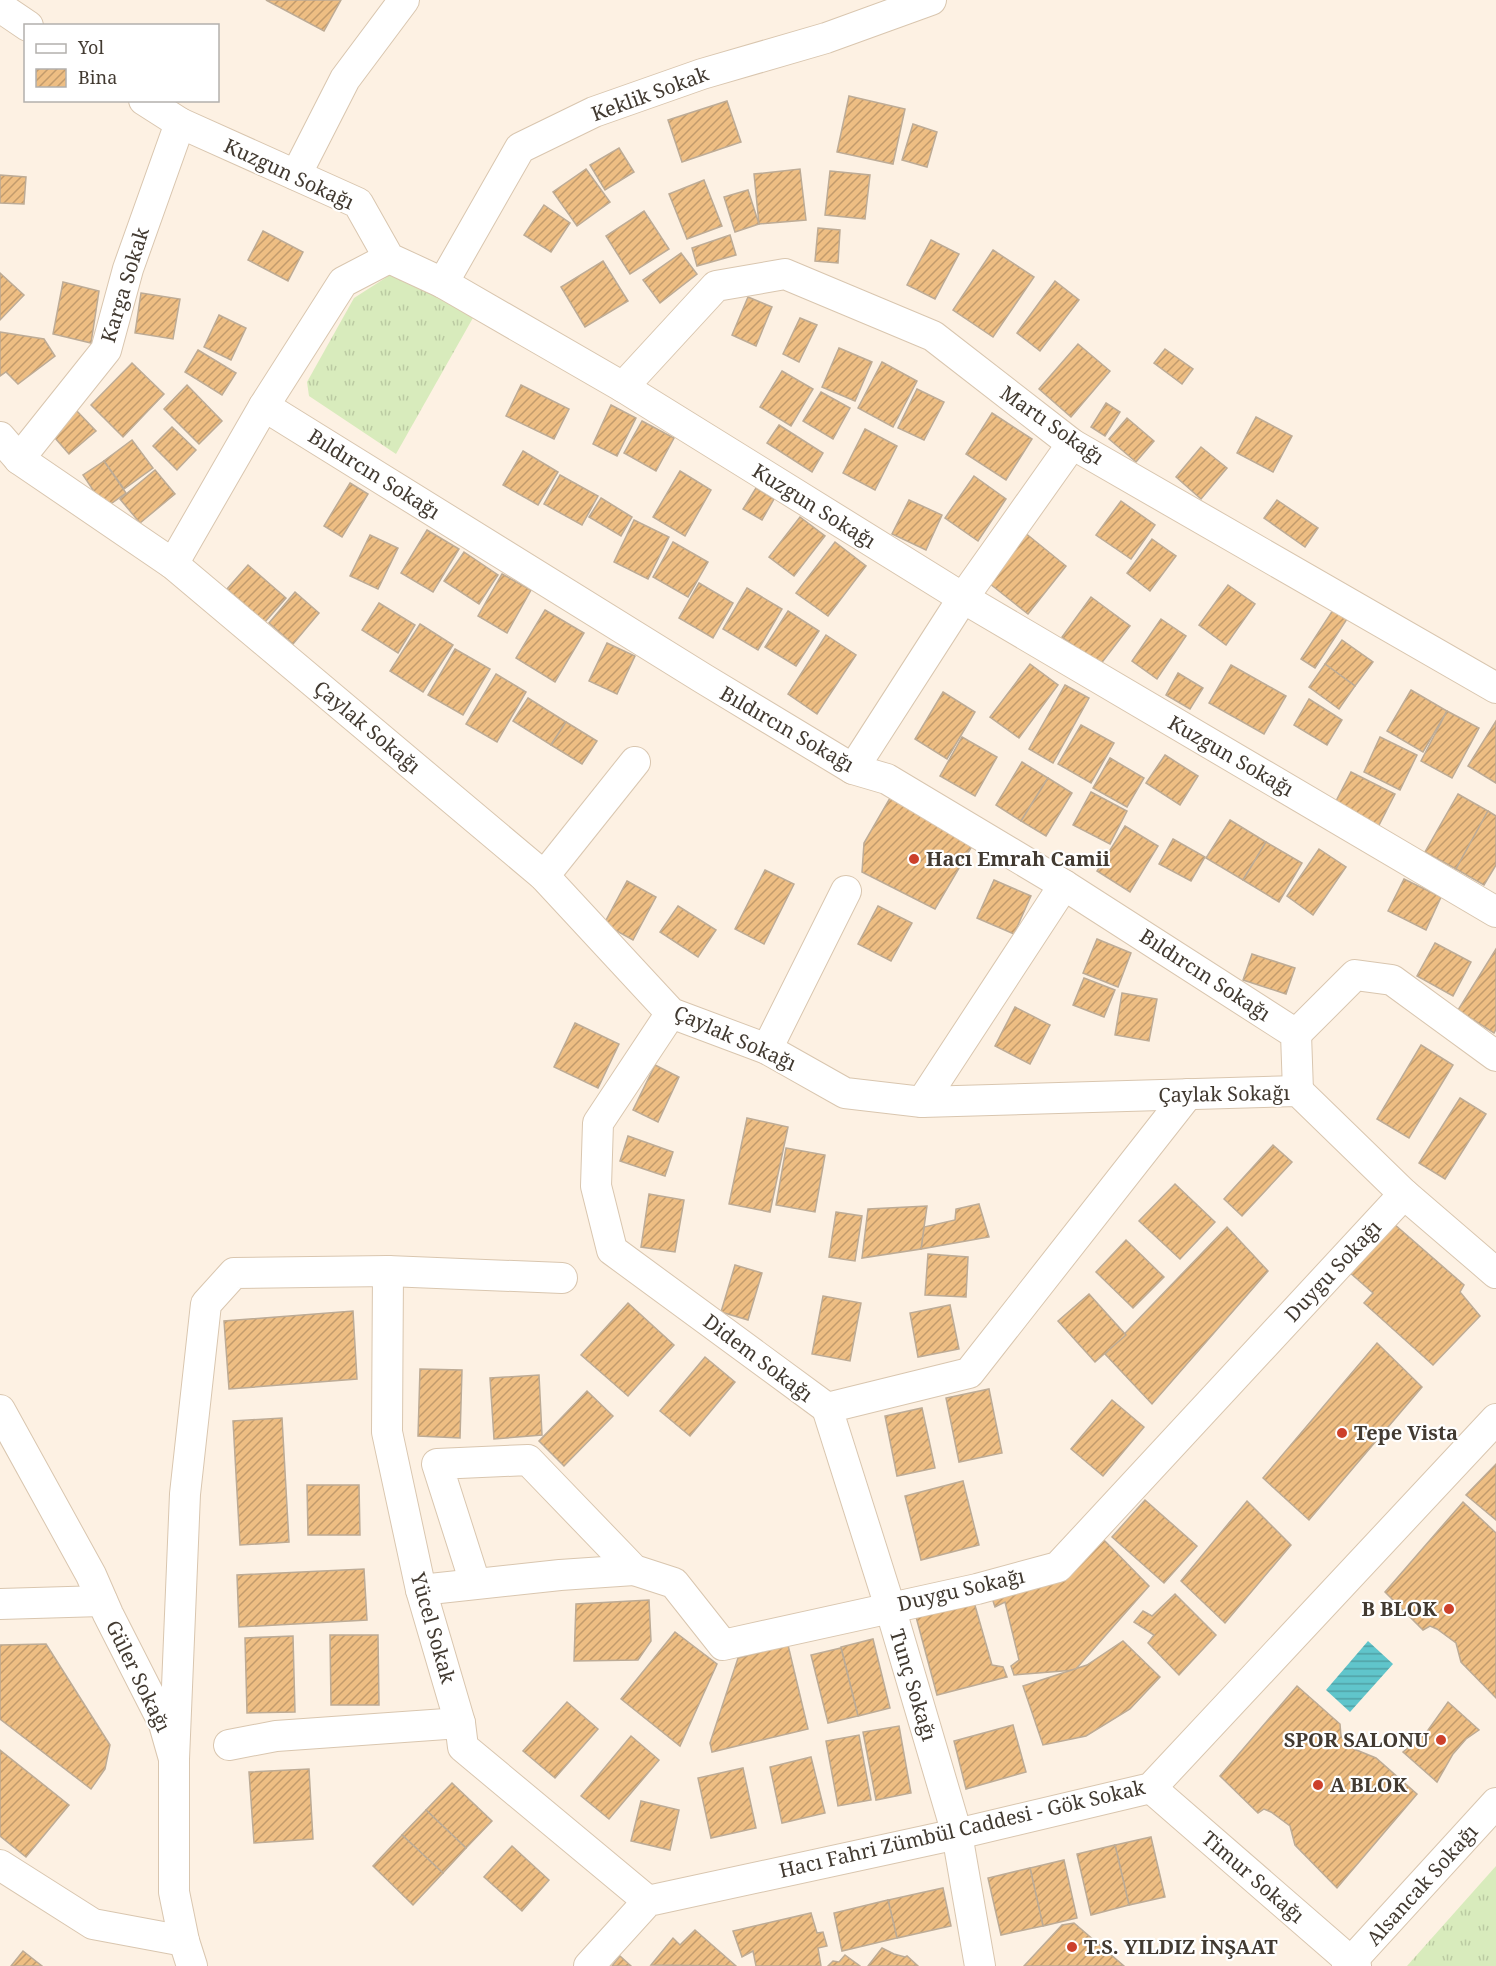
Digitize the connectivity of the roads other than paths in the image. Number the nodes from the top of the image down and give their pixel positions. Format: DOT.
graph roads {
  1 [pos="404,0"];
  2 [pos="931,0"];
  3 [pos="0,7"];
  4 [pos="25,24"];
  5 [pos="147,102"];
  6 [pos="180,123"];
  7 [pos="296,175"];
  8 [pos="388,258"];
  9 [pos="443,284"];
  10 [pos="623,387"];
  11 [pos="264,406"];
  12 [pos="1072,444"];
  13 [pos="10,448"];
  14 [pos="173,564"];
  15 [pos="963,598"];
  16 [pos="1496,688"];
  17 [pos="635,762"];
  18 [pos="853,769"];
  19 [pos="544,876"];
  20 [pos="1064,885"];
  21 [pos="846,891"];
  22 [pos="1496,912"];
  23 [pos="671,1013"];
  24 [pos="1296,1034"];
  25 [pos="767,1049"];
  26 [pos="1496,1056"];
  27 [pos="1298,1091"];
  28 [pos="1188,1094"];
  29 [pos="922,1102"];
  30 [pos="1404,1194"];
  31 [pos="388,1271"];
  32 [pos="1496,1274"];
  33 [pos="562,1278"];
  34 [pos="826,1408"];
  35 [pos="0,1410"];
  36 [pos="1496,1419"];
  37 [pos="634,1570"];
  38 [pos="475,1583"];
  39 [pos="421,1590"];
  40 [pos="102,1601"];
  41 [pos="0,1604"];
  42 [pos="890,1606"];
  43 [pos="460,1723"];
  44 [pos="229,1745"];
  45 [pos="174,1759"];
  46 [pos="1151,1788"];
  47 [pos="1496,1803"];
  48 [pos="957,1834"];
  49 [pos="0,1865"];
  50 [pos="648,1900"];
  51 [pos="188,1954"];
  52 [pos="1351,1964"];
  53 [pos="589,1966"];
  54 [pos="980,1966"];
  1 -- 7 [label="street"];
  2 -- 9 [label="street, Keklik Sokak"];
  3 -- 4 [label="street"];
  5 -- 6 [label="street, Kuzgun Sokağı"];
  6 -- 7 [label="street, Kuzgun Sokağı"];
  6 -- 13 [label="street, Karga Sokak"];
  7 -- 8 [label="street, Kuzgun Sokağı"];
  8 -- 9 [label="street, Kuzgun Sokağı"];
  8 -- 11 [label="street"];
  9 -- 10 [label="street, Kuzgun Sokağı"];
  10 -- 12 [label="street, Martı Sokağı"];
  10 -- 15 [label="street, Kuzgun Sokağı"];
  11 -- 14 [label="street"];
  11 -- 18 [label="street, Bıldırcın Sokağı"];
  12 -- 15 [label="street"];
  12 -- 16 [label="street, Martı Sokağı"];
  13 -- 14 [label="street, Çaylak Sokağı"];
  14 -- 19 [label="street, Çaylak Sokağı"];
  15 -- 18 [label="street"];
  15 -- 22 [label="street, Kuzgun Sokağı"];
  17 -- 19 [label="street"];
  18 -- 20 [label="street, Bıldırcın Sokağı"];
  19 -- 23 [label="street, Çaylak Sokağı"];
  20 -- 24 [label="street, Bıldırcın Sokağı"];
  20 -- 29 [label="street"];
  21 -- 25 [label="street"];
  23 -- 25 [label="street, Çaylak Sokağı"];
  23 -- 34 [label="street, Didem Sokağı"];
  24 -- 26 [label="street"];
  24 -- 27 [label="street"];
  25 -- 29 [label="street, Çaylak Sokağı"];
  27 -- 28 [label="street, Çaylak Sokağı"];
  27 -- 30 [label="street, Çaylak Sokağı"];
  28 -- 29 [label="street, Çaylak Sokağı"];
  28 -- 34 [label="street, Didem Sokağı"];
  30 -- 32 [label="street, Çaylak Sokağı"];
  30 -- 42 [label="street, Duygu Sokağı"];
  31 -- 33 [label="street"];
  31 -- 39 [label="street, Yücel Sokak"];
  31 -- 45 [label="street"];
  34 -- 42 [label="street, Tunç Sokağı"];
  35 -- 40 [label="street, Güler Sokağı"];
  36 -- 46 [label="street, Hacı Fahri Zümbül Caddesi - Gök Sokak"];
  37 -- 38 [label="street"];
  37 -- 38 [label="street, Duygu Sokağı"];
  37 -- 42 [label="street, Duygu Sokağı"];
  38 -- 39 [label="street"];
  39 -- 43 [label="street, Yücel Sokak"];
  40 -- 41 [label="street"];
  40 -- 45 [label="street, Güler Sokağı"];
  42 -- 48 [label="street, Tunç Sokağı"];
  43 -- 44 [label="street"];
  43 -- 50 [label="street, Yücel Sokak"];
  45 -- 51 [label="street, Güler Sokağı"];
  46 -- 48 [label="street, Hacı Fahri Zümbül Caddesi - Gök Sokak"];
  46 -- 52 [label="street, Timur Sokağı"];
  47 -- 52 [label="street, Alsancak Sokağı"];
  48 -- 50 [label="street, Hacı Fahri Zümbül Caddesi - Gök Sokak"];
  48 -- 54 [label="street, Tunç Sokağı"];
  49 -- 51 [label="street"];
  50 -- 53 [label="street"];
}
